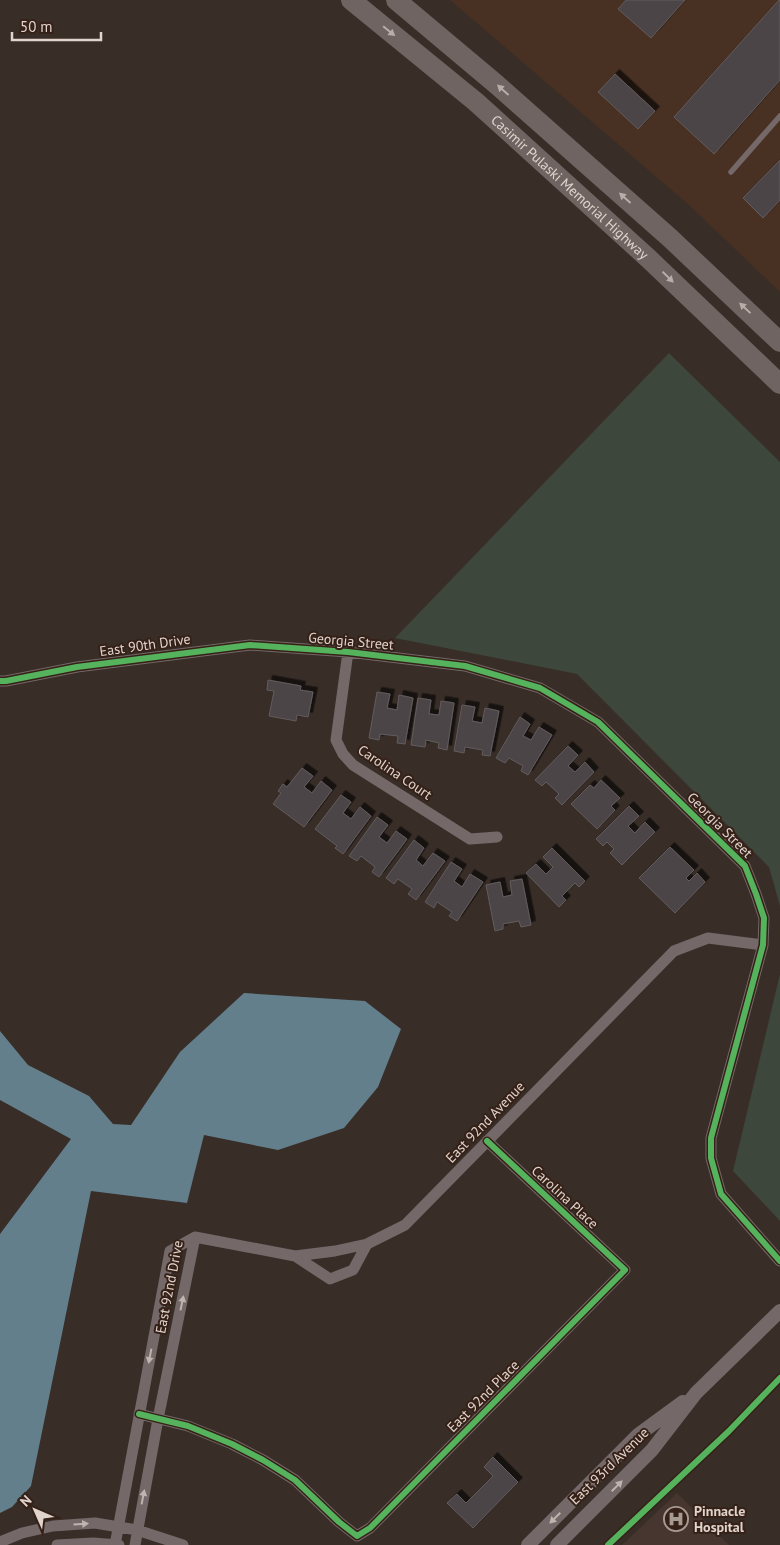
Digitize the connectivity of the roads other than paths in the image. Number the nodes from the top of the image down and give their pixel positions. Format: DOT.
graph roads {
  1 [pos="351,0"];
  2 [pos="396,0"];
  3 [pos="780,116"];
  4 [pos="731,172"];
  5 [pos="780,342"];
  6 [pos="780,384"];
  7 [pos="295,649"];
  8 [pos="348,652"];
  9 [pos="0,681"];
  10 [pos="497,837"];
  11 [pos="763,945"];
  12 [pos="487,1141"];
  13 [pos="195,1237"];
  14 [pos="367,1244"];
  15 [pos="296,1256"];
  16 [pos="780,1262"];
  17 [pos="625,1270"];
  18 [pos="780,1311"];
  19 [pos="696,1393"];
  20 [pos="139,1414"];
  21 [pos="158,1419"];
  22 [pos="119,1527"];
  23 [pos="137,1530"];
  24 [pos="0,1542"];
  25 [pos="57,1545"];
  26 [pos="115,1545"];
  27 [pos="119,1545"];
  28 [pos="135,1545"];
  29 [pos="184,1545"];
  30 [pos="528,1545"];
  31 [pos="558,1545"];
  1 -- 6 [label="highway, Casimir Pulaski Memorial Highway, one-way"];
  5 -- 2 [label="highway, Casimir Pulaski Memorial Highway, one-way"];
  3 -- 4 [label="lane"];
  7 -- 8 [label="street, Georgia Street"];
  7 -- 9 [label="street, East 90th Drive"];
  8 -- 10 [label="street, Carolina Court"];
  8 -- 11 [label="street, Georgia Street"];
  11 -- 12 [label="street, East 92nd Avenue"];
  11 -- 16 [label="street, Georgia Street"];
  12 -- 14 [label="street, East 92nd Avenue"];
  12 -- 17 [label="street, Carolina Place"];
  13 -- 15 [label="street, East 92nd Avenue"];
  13 -- 20 [label="street, East 92nd Drive, one-way"];
  21 -- 13 [label="street, East 92nd Drive, one-way"];
  14 -- 15 [label="street, East 92nd Avenue"];
  14 -- 15 [label="street"];
  17 -- 21 [label="street, East 92nd Place"];
  18 -- 19 [label="street, East 93rd Avenue"];
  19 -- 30 [label="street, East 93rd Avenue, one-way"];
  31 -- 19 [label="street, East 93rd Avenue, one-way"];
  20 -- 21 [label="street"];
  20 -- 22 [label="street, East 92nd Drive"];
  23 -- 21 [label="street, East 92nd Drive, one-way"];
  22 -- 23 [label="street"];
  24 -- 22 [label="street, one-way"];
  22 -- 26 [label="street, East 92nd Drive"];
  23 -- 28 [label="street, East 92nd Drive"];
  23 -- 29 [label="street"];
  25 -- 26 [label="street"];
  26 -- 27 [label="street"];
}
